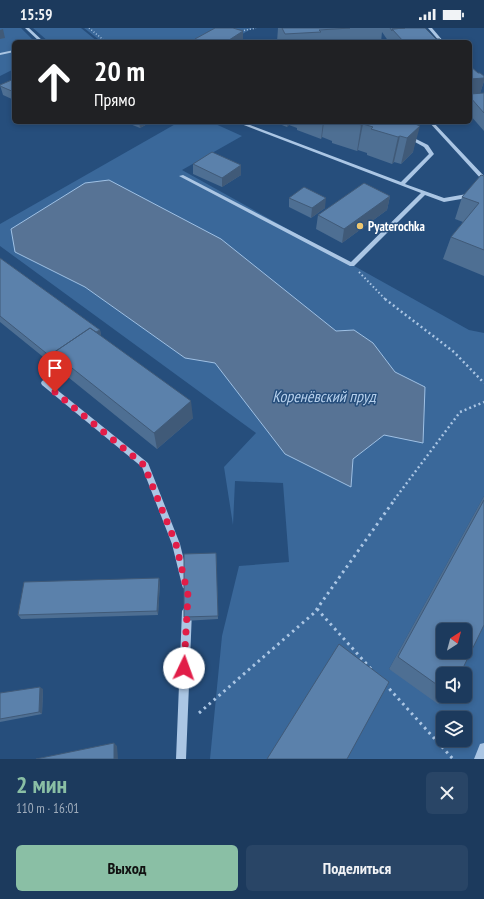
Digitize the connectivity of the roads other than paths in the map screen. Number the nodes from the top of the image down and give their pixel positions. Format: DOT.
graph roads {
  1 [pos="27,28"];
  2 [pos="430,28"];
  3 [pos="40,40"];
  4 [pos="440,40"];
  5 [pos="12,51"];
  6 [pos="0,54"];
  7 [pos="243,124"];
  8 [pos="433,124"];
  9 [pos="401,134"];
  10 [pos="180,176"];
  11 [pos="484,180"];
  12 [pos="402,184"];
  13 [pos="484,193"];
  14 [pos="423,194"];
  15 [pos="44,383"];
  16 [pos="484,748"];
  17 [pos="181,759"];
  18 [pos="479,759"];
  1 -- 3 [label="street"];
  2 -- 4 [label="street"];
  5 -- 6 [label="street"];
  7 -- 12 [label="street"];
  8 -- 11 [label="street"];
  9 -- 12 [label="street"];
  10 -- 14 [label="street"];
  12 -- 14 [label="street"];
  13 -- 14 [label="street"];
  15 -- 17 [label="street"];
  16 -- 18 [label="street"];
}
